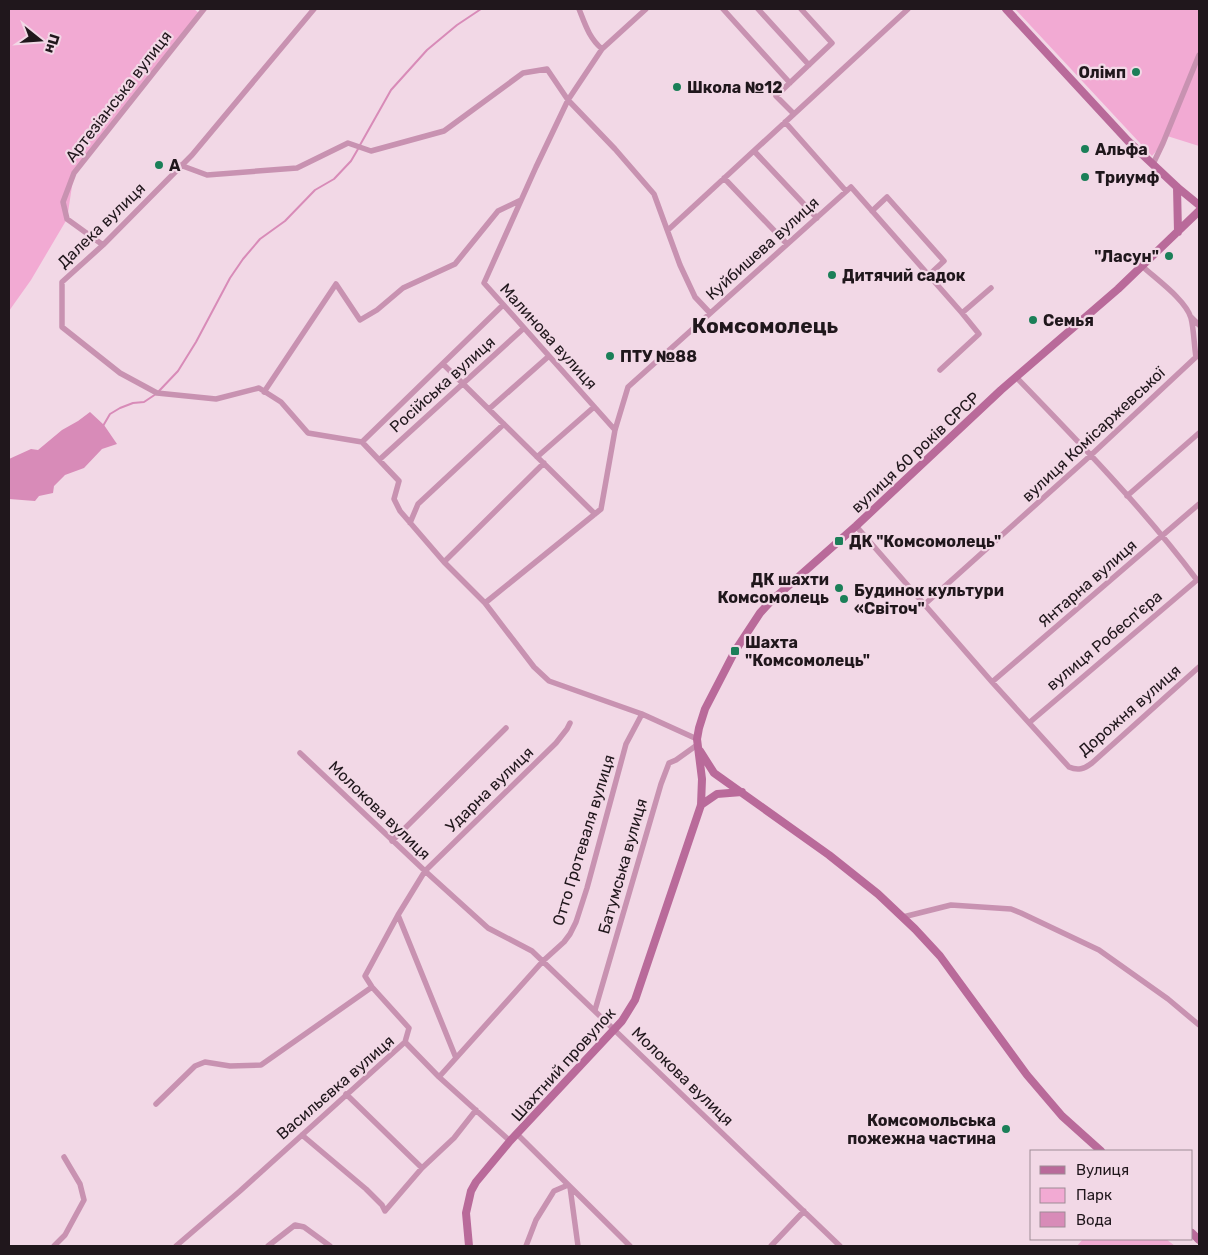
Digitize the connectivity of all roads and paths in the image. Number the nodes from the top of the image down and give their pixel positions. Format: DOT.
graph roads {
  1 [pos="204,9"];
  2 [pos="314,9"];
  3 [pos="579,9"];
  4 [pos="646,9"];
  5 [pos="723,9"];
  6 [pos="758,9"];
  7 [pos="801,9"];
  8 [pos="908,9"];
  9 [pos="1006,9"];
  10 [pos="602,49"];
  11 [pos="1199,55"];
  12 [pos="809,65"];
  13 [pos="790,83"];
  14 [pos="568,100"];
  15 [pos="794,114"];
  16 [pos="785,122"];
  17 [pos="754,151"];
  18 [pos="1152,164"];
  19 [pos="180,165"];
  20 [pos="724,178"];
  21 [pos="1177,187"];
  22 [pos="849,189"];
  23 [pos="521,200"];
  24 [pos="1199,205"];
  25 [pos="872,211"];
  26 [pos="1199,211"];
  27 [pos="817,218"];
  28 [pos="668,230"];
  29 [pos="1178,232"];
  30 [pos="787,244"];
  31 [pos="103,246"];
  32 [pos="1142,266"];
  33 [pos="928,276"];
  34 [pos="991,288"];
  35 [pos="503,305"];
  36 [pos="710,313"];
  37 [pos="962,313"];
  38 [pos="1191,318"];
  39 [pos="1199,324"];
  40 [pos="524,328"];
  41 [pos="549,356"];
  42 [pos="443,364"];
  43 [pos="940,370"];
  44 [pos="1016,377"];
  45 [pos="463,384"];
  46 [pos="264,392"];
  47 [pos="594,407"];
  48 [pos="489,410"];
  49 [pos="504,424"];
  50 [pos="615,430"];
  51 [pos="1199,433"];
  52 [pos="362,442"];
  53 [pos="1090,456"];
  54 [pos="538,457"];
  55 [pos="379,460"];
  56 [pos="544,463"];
  57 [pos="1127,496"];
  58 [pos="1199,504"];
  59 [pos="594,514"];
  60 [pos="410,523"];
  61 [pos="856,526"];
  62 [pos="1163,535"];
  63 [pos="444,562"];
  64 [pos="485,603"];
  65 [pos="924,604"];
  66 [pos="1199,667"];
  67 [pos="992,682"];
  68 [pos="642,714"];
  69 [pos="1030,722"];
  70 [pos="570,723"];
  71 [pos="506,728"];
  72 [pos="697,742"];
  73 [pos="300,753"];
  74 [pos="742,792"];
  75 [pos="701,805"];
  76 [pos="392,841"];
  77 [pos="424,872"];
  78 [pos="398,915"];
  79 [pos="903,917"];
  80 [pos="543,961"];
  81 [pos="372,987"];
  82 [pos="595,1010"];
  83 [pos="1199,1025"];
  84 [pos="614,1029"];
  85 [pos="405,1042"];
  86 [pos="456,1058"];
  87 [pos="439,1077"];
  88 [pos="346,1094"];
  89 [pos="156,1104"];
  90 [pos="476,1110"];
  91 [pos="517,1134"];
  92 [pos="302,1135"];
  93 [pos="510,1141"];
  94 [pos="1100,1150"];
  95 [pos="64,1157"];
  96 [pos="422,1168"];
  97 [pos="569,1186"];
  98 [pos="804,1211"];
  99 [pos="54,1246"];
  100 [pos="176,1246"];
  101 [pos="268,1246"];
  102 [pos="330,1246"];
  103 [pos="469,1246"];
  104 [pos="526,1246"];
  105 [pos="578,1246"];
  106 [pos="630,1246"];
  107 [pos="771,1246"];
  108 [pos="840,1246"];
  1 -- 31 [label="street, Артезіанська вулиця"];
  2 -- 19 [label="street, Далека вулиця"];
  3 -- 10 [label="street"];
  4 -- 10 [label="street, Малинова вулиця"];
  5 -- 13 [label="street"];
  6 -- 12 [label="street"];
  7 -- 12 [label="street"];
  8 -- 15 [label="street"];
  9 -- 18 [label="street"];
  10 -- 14 [label="street, Малинова вулиця"];
  11 -- 18 [label="street"];
  12 -- 13 [label="street"];
  13 -- 15 [label="street"];
  14 -- 19 [label="street"];
  14 -- 23 [label="street, Малинова вулиця"];
  14 -- 28 [label="street"];
  15 -- 16 [label="street"];
  16 -- 17 [label="street"];
  16 -- 22 [label="street"];
  17 -- 20 [label="street"];
  17 -- 27 [label="street"];
  18 -- 21 [label="street"];
  19 -- 31 [label="street, Далека вулиця"];
  20 -- 28 [label="street"];
  20 -- 30 [label="street"];
  21 -- 24 [label="street"];
  21 -- 29 [label="street"];
  22 -- 25 [label="street"];
  22 -- 27 [label="street, Куйбишева вулиця"];
  23 -- 35 [label="street, Малинова вулиця"];
  23 -- 46 [label="street"];
  25 -- 33 [label="street"];
  25 -- 33 [label="street"];
  26 -- 29 [label="street, вулиця 60 років СРСР"];
  27 -- 30 [label="street, Куйбишева вулиця"];
  28 -- 36 [label="street"];
  29 -- 32 [label="street, вулиця 60 років СРСР"];
  30 -- 36 [label="street, Куйбишева вулиця"];
  31 -- 46 [label="street, Далека вулиця"];
  32 -- 38 [label="street, вулиця Комісаржевської"];
  32 -- 44 [label="street, вулиця 60 років СРСР"];
  33 -- 37 [label="street"];
  34 -- 37 [label="street"];
  35 -- 40 [label="street, Малинова вулиця"];
  35 -- 42 [label="street"];
  36 -- 50 [label="street, Куйбишева вулиця"];
  37 -- 43 [label="street"];
  38 -- 39 [label="street"];
  38 -- 53 [label="street, вулиця Комісаржевської"];
  40 -- 41 [label="street, Малинова вулиця"];
  40 -- 45 [label="street, Російська вулиця"];
  41 -- 47 [label="street, Малинова вулиця"];
  41 -- 48 [label="street"];
  42 -- 45 [label="street"];
  42 -- 52 [label="street"];
  44 -- 53 [label="street"];
  44 -- 61 [label="street, вулиця 60 років СРСР"];
  45 -- 48 [label="street"];
  45 -- 55 [label="street, Російська вулиця"];
  46 -- 52 [label="street"];
  47 -- 50 [label="street, Малинова вулиця"];
  47 -- 54 [label="street"];
  48 -- 49 [label="street"];
  49 -- 54 [label="street"];
  49 -- 60 [label="street"];
  50 -- 59 [label="street, Куйбишева вулиця"];
  51 -- 57 [label="street"];
  52 -- 55 [label="street"];
  53 -- 57 [label="street"];
  53 -- 65 [label="street, вулиця Комісаржевської"];
  54 -- 56 [label="street"];
  55 -- 60 [label="street"];
  56 -- 59 [label="street"];
  56 -- 63 [label="street"];
  57 -- 62 [label="street"];
  58 -- 62 [label="street, Янтарна вулиця"];
  59 -- 64 [label="street, Куйбишева вулиця"];
  60 -- 63 [label="street"];
  61 -- 65 [label="street"];
  61 -- 72 [label="street, вулиця 60 років СРСР"];
  62 -- 67 [label="street, Янтарна вулиця"];
  62 -- 69 [label="street, вулиця Робесп'єра"];
  63 -- 64 [label="street"];
  64 -- 68 [label="street"];
  65 -- 67 [label="street"];
  66 -- 69 [label="street, Дорожня вулиця"];
  67 -- 69 [label="street"];
  68 -- 72 [label="street"];
  68 -- 80 [label="street, Отто Гротеваля вулиця"];
  70 -- 77 [label="street, Ударна вулиця"];
  71 -- 76 [label="street, Ударна вулиця"];
  72 -- 74 [label="street"];
  72 -- 75 [label="street, Шахтний провулок"];
  72 -- 82 [label="street, Батумська вулиця"];
  73 -- 76 [label="street, Молокова вулиця"];
  74 -- 75 [label="street"];
  74 -- 79 [label="street"];
  75 -- 84 [label="street, Шахтний провулок"];
  76 -- 77 [label="street, Молокова вулиця"];
  77 -- 78 [label="street, Ударна вулиця"];
  77 -- 80 [label="street, Молокова вулиця"];
  78 -- 81 [label="street, Ударна вулиця"];
  78 -- 86 [label="street"];
  79 -- 83 [label="street"];
  79 -- 94 [label="street"];
  80 -- 82 [label="street, Молокова вулиця"];
  80 -- 86 [label="street, Отто Гротеваля вулиця"];
  81 -- 85 [label="street"];
  81 -- 89 [label="street"];
  82 -- 84 [label="street, Молокова вулиця"];
  84 -- 91 [label="street, Шахтний провулок"];
  84 -- 98 [label="street, Молокова вулиця"];
  85 -- 87 [label="street, Васильєвка вулиця"];
  85 -- 88 [label="street, Васильєвка вулиця"];
  86 -- 87 [label="street, Отто Гротеваля вулиця"];
  87 -- 90 [label="street, Васильєвка вулиця"];
  88 -- 92 [label="street, Васильєвка вулиця"];
  88 -- 96 [label="street"];
  90 -- 93 [label="street, Васильєвка вулиця"];
  90 -- 96 [label="street"];
  91 -- 93 [label="street, Шахтний провулок"];
  91 -- 97 [label="street"];
  92 -- 96 [label="street"];
  92 -- 100 [label="street, Васильєвка вулиця"];
  93 -- 103 [label="street, Шахтний провулок"];
  95 -- 99 [label="street"];
  97 -- 104 [label="street"];
  97 -- 105 [label="street"];
  97 -- 106 [label="street"];
  98 -- 107 [label="street"];
  98 -- 108 [label="street, Молокова вулиця"];
  101 -- 102 [label="street"];
}
